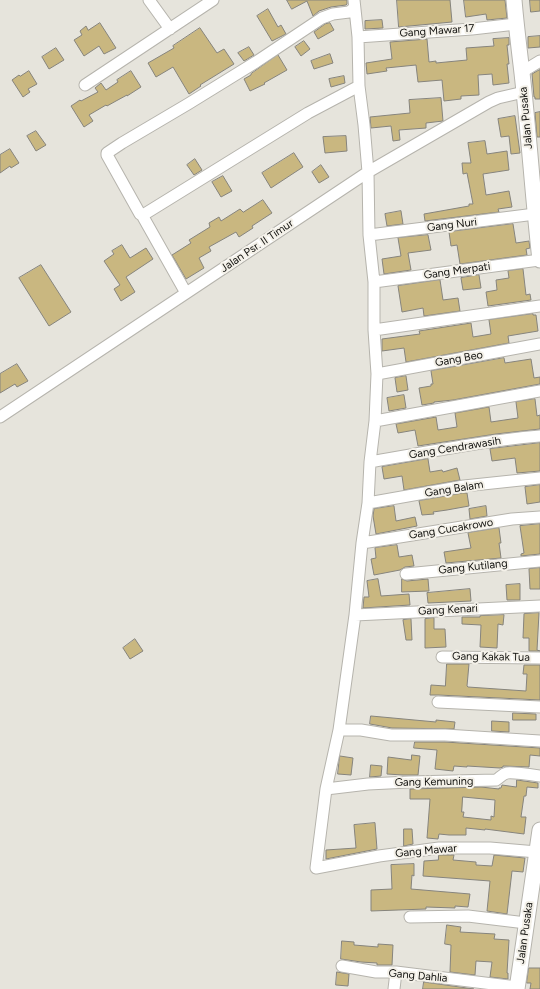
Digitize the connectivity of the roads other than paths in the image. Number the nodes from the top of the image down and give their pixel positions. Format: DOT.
graph roads {
  1 [pos="149,0"];
  2 [pos="214,0"];
  3 [pos="514,0"];
  4 [pos="354,4"];
  5 [pos="516,24"];
  6 [pos="170,29"];
  7 [pos="358,37"];
  8 [pos="540,61"];
  9 [pos="522,72"];
  10 [pos="85,85"];
  11 [pos="359,86"];
  12 [pos="524,92"];
  13 [pos="368,172"];
  14 [pos="535,214"];
  15 [pos="142,215"];
  16 [pos="369,235"];
  17 [pos="540,260"];
  18 [pos="374,282"];
  19 [pos="186,293"];
  20 [pos="540,306"];
  21 [pos="374,330"];
  22 [pos="540,344"];
  23 [pos="378,374"];
  24 [pos="540,391"];
  25 [pos="0,417"];
  26 [pos="375,421"];
  27 [pos="540,436"];
  28 [pos="370,462"];
  29 [pos="540,478"];
  30 [pos="368,503"];
  31 [pos="540,517"];
  32 [pos="362,543"];
  33 [pos="540,561"];
  34 [pos="406,574"];
  35 [pos="540,606"];
  36 [pos="355,615"];
  37 [pos="442,657"];
  38 [pos="540,658"];
  39 [pos="438,702"];
  40 [pos="540,707"];
  41 [pos="338,730"];
  42 [pos="540,741"];
  43 [pos="540,776"];
  44 [pos="326,788"];
  45 [pos="540,830"];
  46 [pos="536,852"];
  47 [pos="410,917"];
  48 [pos="526,923"];
  49 [pos="342,966"];
  50 [pos="396,972"];
  51 [pos="517,988"];
  52 [pos="394,989"];
  1 -- 6 [label="street"];
  2 -- 6 [label="street"];
  3 -- 5 [label="main road, Jalan Pusaka"];
  4 -- 7 [label="street"];
  4 -- 15 [label="street"];
  5 -- 7 [label="street, Gang Mawar 17"];
  5 -- 9 [label="main road, Jalan Pusaka"];
  6 -- 10 [label="street"];
  7 -- 11 [label="street"];
  8 -- 9 [label="street"];
  9 -- 12 [label="main road, Jalan Pusaka"];
  11 -- 13 [label="street"];
  11 -- 15 [label="street"];
  12 -- 13 [label="street, Jalan Psr. II Timur"];
  12 -- 14 [label="main road, Jalan Pusaka"];
  13 -- 16 [label="street"];
  13 -- 19 [label="street, Jalan Psr. II Timur"];
  14 -- 16 [label="street, Gang Nuri"];
  14 -- 17 [label="main road, Jalan Pusaka"];
  15 -- 19 [label="street"];
  16 -- 18 [label="street"];
  17 -- 18 [label="street, Gang Merpati"];
  18 -- 21 [label="street"];
  19 -- 25 [label="street, Jalan Psr. II Timur"];
  20 -- 21 [label="street"];
  21 -- 23 [label="street"];
  22 -- 23 [label="street, Gang Beo"];
  23 -- 26 [label="street"];
  24 -- 26 [label="street"];
  26 -- 28 [label="street"];
  27 -- 28 [label="street, Gang Cendrawasih"];
  28 -- 30 [label="street"];
  29 -- 30 [label="street, Gang Balam"];
  30 -- 32 [label="street"];
  31 -- 32 [label="street, Gang Cucakrowo"];
  32 -- 36 [label="street"];
  33 -- 34 [label="street, Gang Kutilang"];
  35 -- 36 [label="street, Gang Kenari"];
  36 -- 41 [label="street"];
  37 -- 38 [label="street, Gang Kakak Tua"];
  39 -- 40 [label="street"];
  41 -- 42 [label="street"];
  41 -- 44 [label="street"];
  43 -- 44 [label="street, Gang Kemuning"];
  44 -- 46 [label="street, Gang Mawar"];
  45 -- 46 [label="main road, Jalan Pusaka"];
  46 -- 48 [label="main road, Jalan Pusaka"];
  47 -- 48 [label="street"];
  48 -- 51 [label="main road, Jalan Pusaka"];
  49 -- 50 [label="street, Gang Dahlia"];
  50 -- 51 [label="street, Gang Dahlia"];
  50 -- 52 [label="street"];
}
